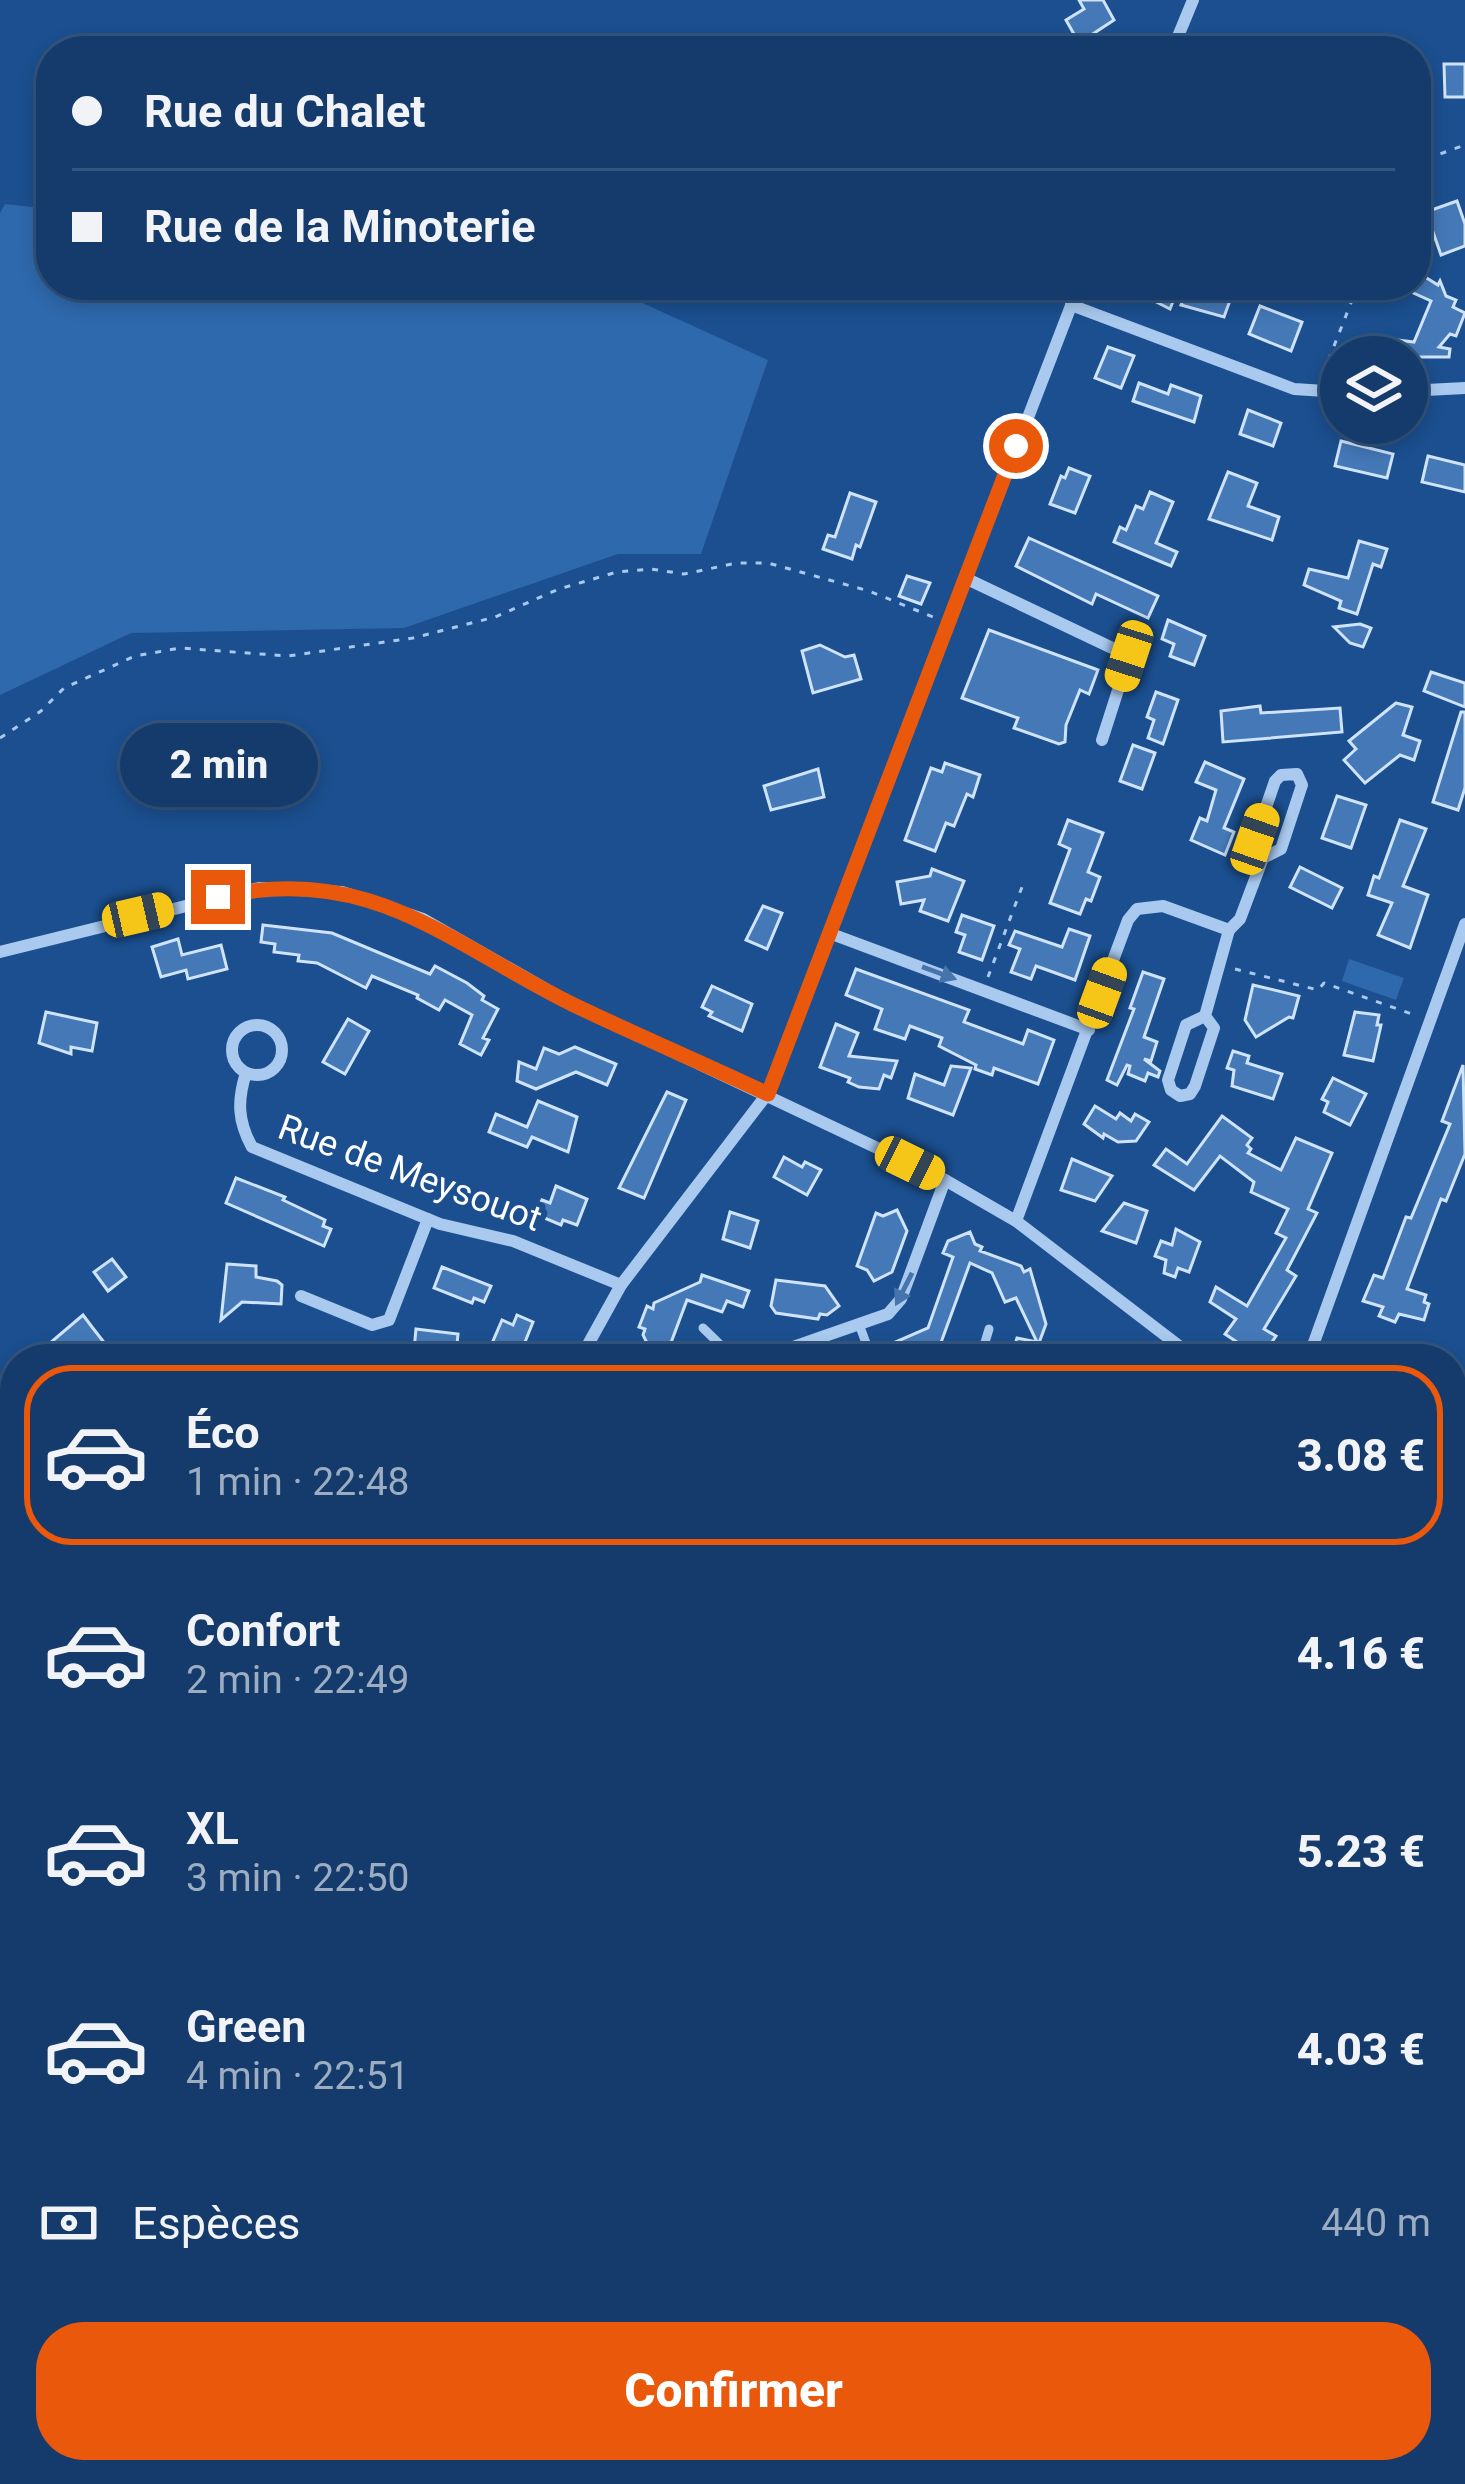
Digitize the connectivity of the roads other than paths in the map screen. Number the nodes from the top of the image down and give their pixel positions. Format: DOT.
graph roads {
  1 [pos="1193,0"];
  2 [pos="1178,36"];
  3 [pos="1073,300"];
  4 [pos="1071,305"];
  5 [pos="1465,388"];
  6 [pos="1428,390"];
  7 [pos="1320,392"];
  8 [pos="964,578"];
  9 [pos="1102,740"];
  10 [pos="1263,858"];
  11 [pos="1465,924"];
  12 [pos="1228,930"];
  13 [pos="829,933"];
  14 [pos="0,952"];
  15 [pos="1459,962"];
  16 [pos="1205,1016"];
  17 [pos="1089,1030"];
  18 [pos="246,1073"];
  19 [pos="768,1094"];
  20 [pos="945,1180"];
  21 [pos="428,1219"];
  22 [pos="1016,1221"];
  23 [pos="620,1285"];
  24 [pos="301,1296"];
  25 [pos="859,1324"];
  26 [pos="703,1328"];
  27 [pos="989,1330"];
  28 [pos="588,1344"];
  29 [pos="720,1344"];
  30 [pos="801,1344"];
  31 [pos="866,1344"];
  32 [pos="985,1344"];
  33 [pos="1176,1344"];
  34 [pos="1313,1344"];
  1 -- 2 [label="street"];
  3 -- 4 [label="street"];
  4 -- 7 [label="street"];
  4 -- 8 [label="street"];
  5 -- 6 [label="street"];
  8 -- 9 [label="street"];
  8 -- 13 [label="street"];
  10 -- 10 [label="street"];
  10 -- 12 [label="street"];
  11 -- 15 [label="street"];
  12 -- 16 [label="street"];
  12 -- 17 [label="street"];
  13 -- 17 [label="street, one-way"];
  13 -- 19 [label="street"];
  14 -- 19 [label="street"];
  15 -- 34 [label="street"];
  16 -- 16 [label="street"];
  17 -- 22 [label="street"];
  18 -- 18 [label="street, Rue de Meysouot"];
  18 -- 21 [label="street, Rue de Meysouot"];
  19 -- 20 [label="street"];
  19 -- 23 [label="street"];
  20 -- 22 [label="street"];
  20 -- 25 [label="street, one-way"];
  21 -- 23 [label="street, Rue de Meysouot"];
  21 -- 24 [label="street"];
  22 -- 33 [label="street"];
  23 -- 28 [label="street"];
  25 -- 30 [label="street"];
  25 -- 31 [label="lane"];
  26 -- 29 [label="lane"];
  27 -- 32 [label="lane"];
}
